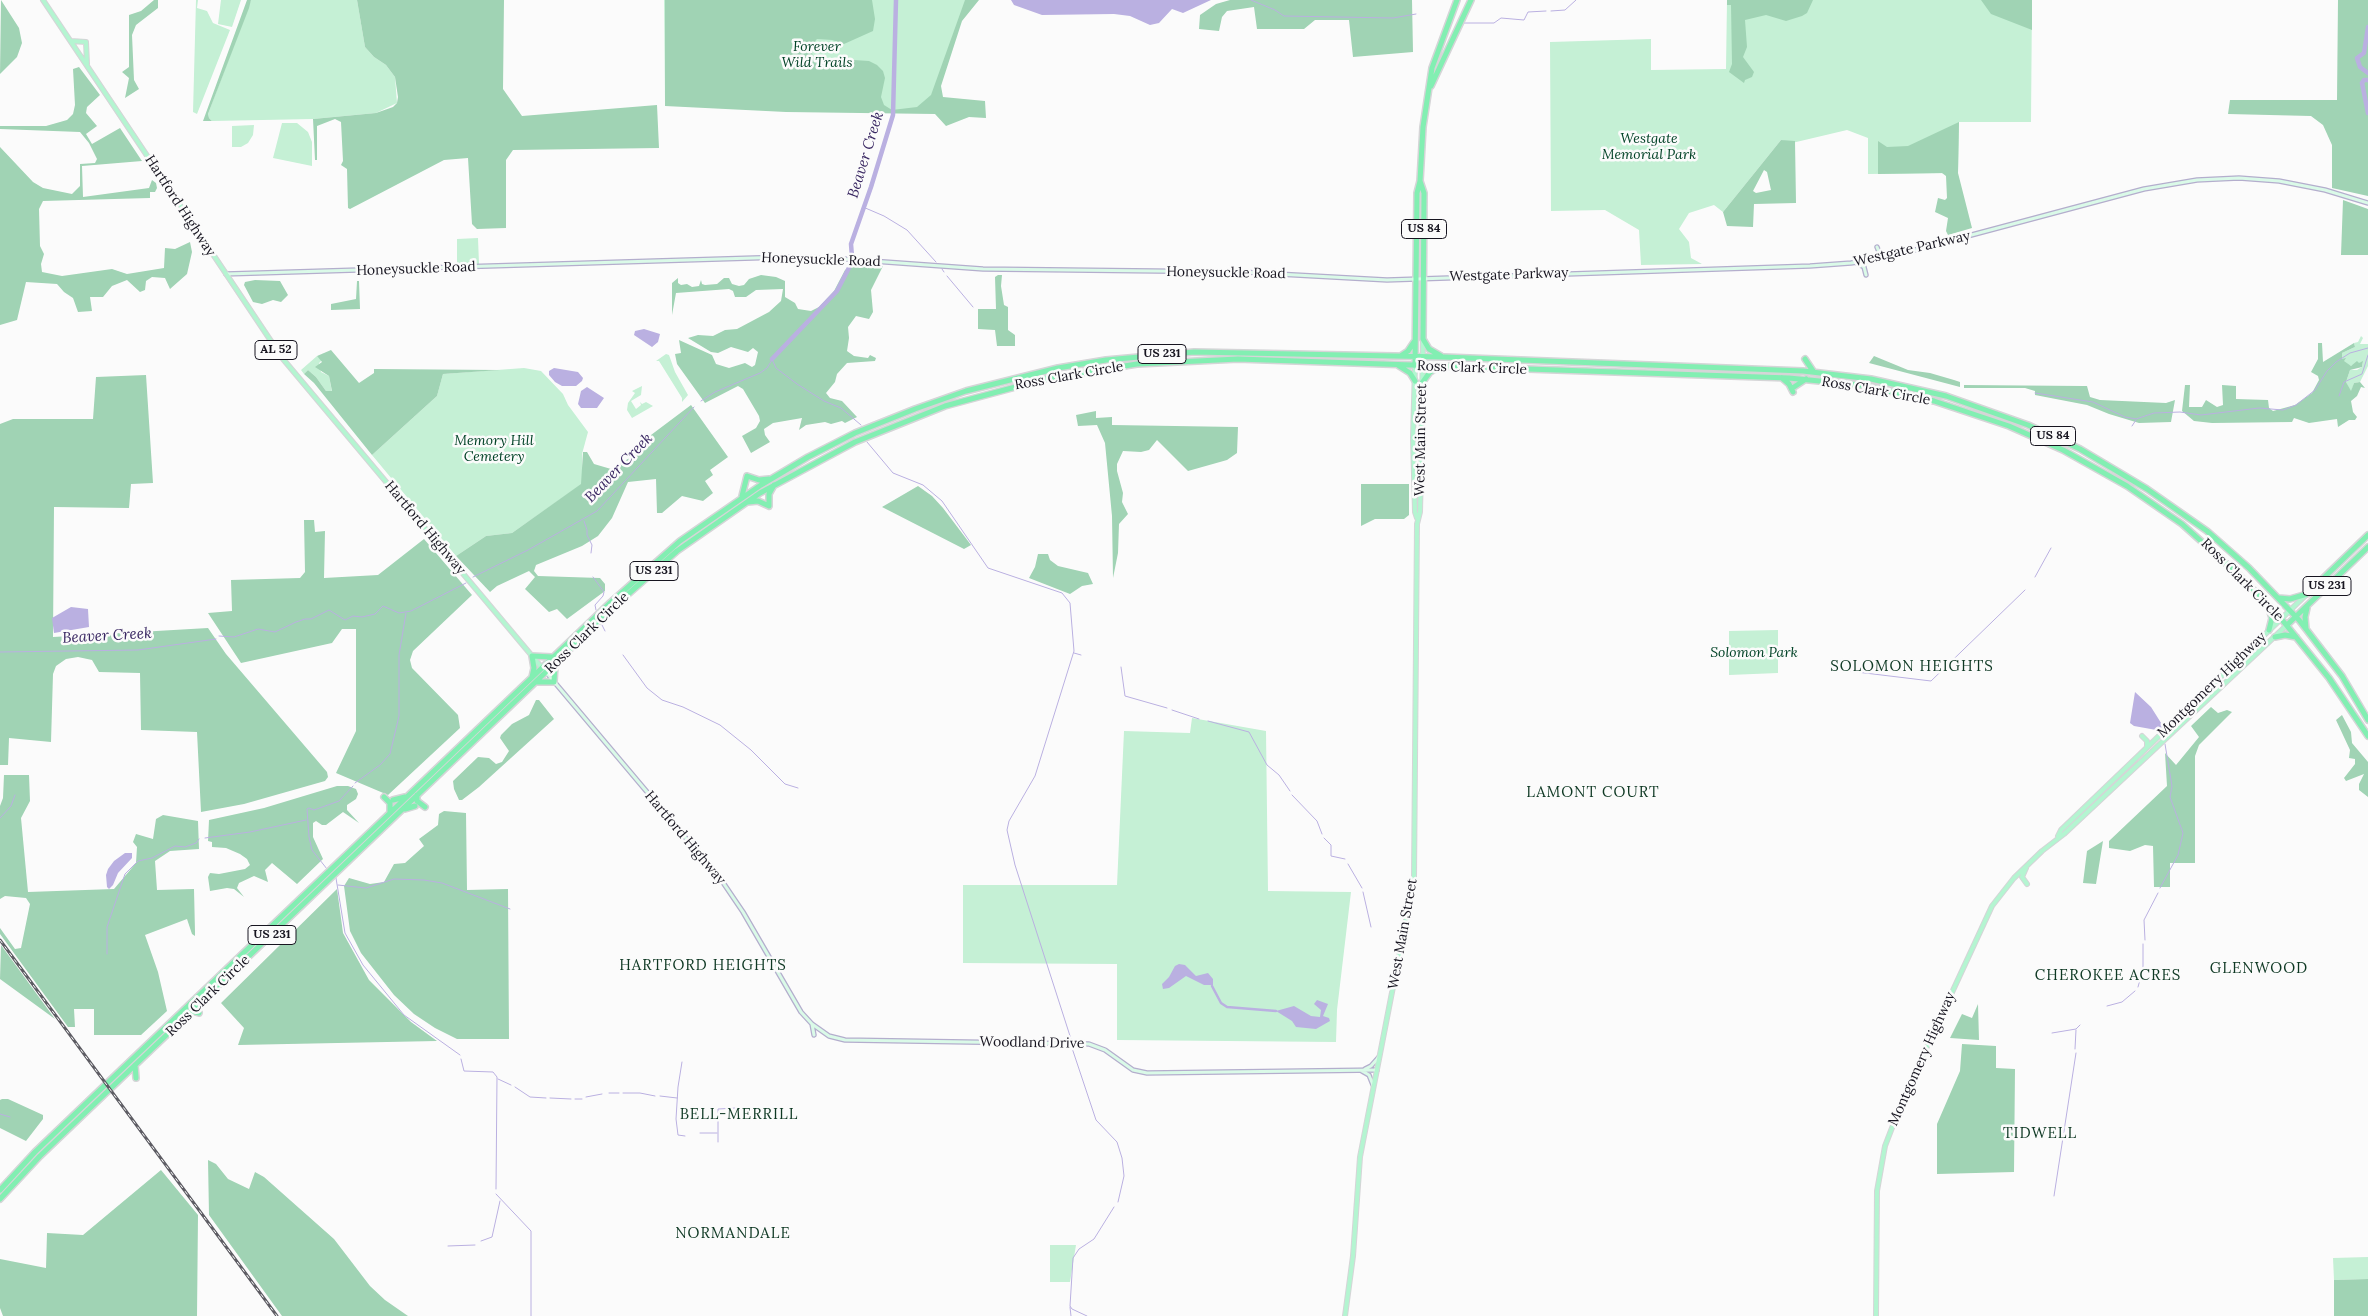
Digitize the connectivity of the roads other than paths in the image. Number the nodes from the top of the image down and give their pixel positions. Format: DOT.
graph roads {
  1 [pos="43,0"];
  2 [pos="1458,0"];
  3 [pos="1471,0"];
  4 [pos="1448,29"];
  5 [pos="1456,31"];
  6 [pos="1452,37"];
  7 [pos="70,41"];
  8 [pos="87,65"];
  9 [pos="1431,86"];
  10 [pos="1420,181"];
  11 [pos="2368,203"];
  12 [pos="1877,247"];
  13 [pos="1889,257"];
  14 [pos="1857,262"];
  15 [pos="226,274"];
  16 [pos="1866,275"];
  17 [pos="1423,278"];
  18 [pos="1416,279"];
  19 [pos="1416,339"];
  20 [pos="1422,339"];
  21 [pos="1293,353"];
  22 [pos="1303,353"];
  23 [pos="1400,356"];
  24 [pos="1415,357"];
  25 [pos="1422,357"];
  26 [pos="1444,357"];
  27 [pos="1805,359"];
  28 [pos="1285,361"];
  29 [pos="1294,361"];
  30 [pos="1538,361"];
  31 [pos="1554,362"];
  32 [pos="1595,363"];
  33 [pos="1606,364"];
  34 [pos="1399,365"];
  35 [pos="1415,366"];
  36 [pos="1422,366"];
  37 [pos="1439,367"];
  38 [pos="1702,367"];
  39 [pos="1713,367"];
  40 [pos="1528,370"];
  41 [pos="1540,370"];
  42 [pos="1586,371"];
  43 [pos="1595,371"];
  44 [pos="1813,372"];
  45 [pos="1693,374"];
  46 [pos="1703,375"];
  47 [pos="1782,377"];
  48 [pos="1806,379"];
  49 [pos="1415,381"];
  50 [pos="1422,383"];
  51 [pos="906,412"];
  52 [pos="893,417"];
  53 [pos="901,422"];
  54 [pos="886,428"];
  55 [pos="772,478"];
  56 [pos="774,484"];
  57 [pos="742,497"];
  58 [pos="744,503"];
  59 [pos="1417,519"];
  60 [pos="688,535"];
  61 [pos="2368,535"];
  62 [pos="692,540"];
  63 [pos="2368,548"];
  64 [pos="645,575"];
  65 [pos="2307,594"];
  66 [pos="2278,597"];
  67 [pos="2268,603"];
  68 [pos="2308,605"];
  69 [pos="2290,610"];
  70 [pos="2296,617"];
  71 [pos="2281,619"];
  72 [pos="2287,625"];
  73 [pos="2306,629"];
  74 [pos="2269,630"];
  75 [pos="584,632"];
  76 [pos="2275,637"];
  77 [pos="2296,637"];
  78 [pos="532,656"];
  79 [pos="553,657"];
  80 [pos="555,664"];
  81 [pos="544,670"];
  82 [pos="534,680"];
  83 [pos="554,682"];
  84 [pos="2368,720"];
  85 [pos="476,735"];
  86 [pos="2142,736"];
  87 [pos="2368,736"];
  88 [pos="461,744"];
  89 [pos="2147,748"];
  90 [pos="462,752"];
  91 [pos="417,795"];
  92 [pos="408,796"];
  93 [pos="384,797"];
  94 [pos="394,800"];
  95 [pos="415,806"];
  96 [pos="424,807"];
  97 [pos="402,810"];
  98 [pos="390,812"];
  99 [pos="2058,836"];
  100 [pos="2027,866"];
  101 [pos="2027,884"];
  102 [pos="313,886"];
  103 [pos="313,895"];
  104 [pos="279,923"];
  105 [pos="192,1011"];
  106 [pos="199,1013"];
  107 [pos="175,1023"];
  108 [pos="812,1024"];
  109 [pos="814,1035"];
  110 [pos="829,1036"];
  111 [pos="147,1050"];
  112 [pos="1380,1055"];
  113 [pos="135,1065"];
  114 [pos="1362,1070"];
  115 [pos="1377,1070"];
  116 [pos="136,1078"];
  117 [pos="1374,1087"];
  118 [pos="25,1168"];
  119 [pos="2,1190"];
  120 [pos="0,1200"];
  121 [pos="1345,1316"];
  122 [pos="1876,1316"];
  1 -- 7 [label="main road, Hartford Highway / AL 52"];
  2 -- 4 [label="highway, West Main Street / US 84"];
  3 -- 5 [label="highway, West Main Street / US 84"];
  4 -- 5 [label="highway"];
  4 -- 6 [label="highway"];
  4 -- 9 [label="highway, West Main Street / US 84"];
  5 -- 6 [label="highway, West Main Street / US 84"];
  6 -- 9 [label="highway, West Main Street / US 84"];
  7 -- 8 [label="main road, Hartford Highway / AL 52"];
  7 -- 8 [label="main road"];
  8 -- 15 [label="main road, Hartford Highway / AL 52"];
  9 -- 10 [label="highway, West Main Street / US 84"];
  10 -- 17 [label="highway, West Main Street / US 84"];
  10 -- 18 [label="highway, West Main Street / US 84"];
  11 -- 13 [label="main road, Westgate Parkway"];
  12 -- 13 [label="main road"];
  13 -- 14 [label="main road, Westgate Parkway"];
  14 -- 16 [label="main road"];
  14 -- 17 [label="main road, Westgate Parkway"];
  15 -- 18 [label="main road, Honeysuckle Road"];
  15 -- 78 [label="main road, Hartford Highway / AL 52"];
  17 -- 18 [label="main road, Westgate Parkway"];
  17 -- 20 [label="highway, West Main Street / US 84"];
  18 -- 19 [label="highway, West Main Street / US 84"];
  19 -- 23 [label="highway"];
  19 -- 24 [label="highway, West Main Street / US 84"];
  20 -- 25 [label="main road, West Main Street"];
  20 -- 26 [label="highway"];
  21 -- 22 [label="highway, Ross Clark Circle / US 231"];
  21 -- 28 [label="highway"];
  21 -- 51 [label="highway, Ross Clark Circle / US 231"];
  22 -- 23 [label="highway, Ross Clark Circle / US 231"];
  22 -- 29 [label="highway"];
  23 -- 24 [label="highway, Ross Clark Circle / US 231"];
  24 -- 25 [label="highway, Ross Clark Circle / US 231"];
  24 -- 35 [label="highway, West Main Street / US 84"];
  25 -- 26 [label="highway, Ross Clark Circle / US 231"];
  25 -- 36 [label="main road, West Main Street"];
  26 -- 30 [label="highway, Ross Clark Circle / US 84"];
  27 -- 44 [label="highway"];
  28 -- 29 [label="highway, Ross Clark Circle / US 231"];
  28 -- 53 [label="highway, Ross Clark Circle / US 231"];
  29 -- 34 [label="highway, Ross Clark Circle / US 231"];
  30 -- 31 [label="highway, Ross Clark Circle / US 84"];
  30 -- 40 [label="highway"];
  31 -- 32 [label="highway, Ross Clark Circle / US 84"];
  31 -- 41 [label="highway"];
  32 -- 33 [label="highway, Ross Clark Circle / US 84"];
  32 -- 42 [label="highway"];
  33 -- 38 [label="highway, Ross Clark Circle / US 84"];
  33 -- 43 [label="highway"];
  34 -- 35 [label="highway, Ross Clark Circle / US 231"];
  34 -- 49 [label="highway"];
  35 -- 36 [label="highway, Ross Clark Circle / US 84"];
  35 -- 49 [label="main road, West Main Street"];
  36 -- 37 [label="highway, Ross Clark Circle / US 84"];
  36 -- 50 [label="main road, West Main Street"];
  37 -- 40 [label="highway, Ross Clark Circle / US 84"];
  37 -- 50 [label="highway"];
  38 -- 39 [label="highway, Ross Clark Circle / US 84"];
  38 -- 45 [label="highway"];
  39 -- 44 [label="highway, Ross Clark Circle / US 84"];
  39 -- 46 [label="highway"];
  40 -- 41 [label="highway, Ross Clark Circle / US 84"];
  41 -- 42 [label="highway, Ross Clark Circle / US 84"];
  42 -- 43 [label="highway, Ross Clark Circle / US 84"];
  43 -- 45 [label="highway, Ross Clark Circle / US 84"];
  44 -- 66 [label="highway, Ross Clark Circle / US 84"];
  45 -- 46 [label="highway, Ross Clark Circle / US 84"];
  46 -- 47 [label="highway, Ross Clark Circle / US 84"];
  47 -- 48 [label="highway, Ross Clark Circle / US 84"];
  47 -- 48 [label="highway"];
  48 -- 67 [label="highway, Ross Clark Circle / US 84"];
  49 -- 59 [label="main road, West Main Street"];
  50 -- 59 [label="main road, West Main Street"];
  51 -- 52 [label="highway, Ross Clark Circle / US 231"];
  51 -- 53 [label="highway"];
  52 -- 54 [label="highway"];
  52 -- 55 [label="highway, Ross Clark Circle / US 231"];
  53 -- 54 [label="highway, Ross Clark Circle / US 231"];
  54 -- 56 [label="highway, Ross Clark Circle / US 231"];
  55 -- 57 [label="highway, Ross Clark Circle / US 231"];
  55 -- 57 [label="highway"];
  56 -- 58 [label="highway, Ross Clark Circle / US 231"];
  56 -- 58 [label="highway"];
  57 -- 60 [label="highway, Ross Clark Circle / US 231"];
  58 -- 62 [label="highway, Ross Clark Circle / US 231"];
  59 -- 112 [label="main road, West Main Street"];
  60 -- 62 [label="highway"];
  60 -- 64 [label="highway, Ross Clark Circle / US 231"];
  61 -- 65 [label="highway, Montgomery Highway / US 231"];
  62 -- 64 [label="highway, Ross Clark Circle / US 231"];
  63 -- 68 [label="highway, Montgomery Highway / US 231"];
  64 -- 75 [label="highway, Ross Clark Circle / US 231"];
  65 -- 66 [label="highway, US 231"];
  65 -- 69 [label="main road, Montgomery Highway"];
  66 -- 69 [label="highway, Ross Clark Circle / US 84"];
  67 -- 71 [label="highway, Ross Clark Circle / US 84"];
  67 -- 74 [label="highway"];
  68 -- 70 [label="highway, Montgomery Highway / US 231"];
  68 -- 73 [label="highway"];
  69 -- 70 [label="highway, Ross Clark Circle / US 84"];
  69 -- 71 [label="main road, Montgomery Highway"];
  70 -- 72 [label="highway, Montgomery Highway / US 231"];
  70 -- 73 [label="highway, Ross Clark Circle / US 84"];
  71 -- 72 [label="highway, Ross Clark Circle / US 84"];
  71 -- 74 [label="main road, Montgomery Highway"];
  72 -- 76 [label="main road, Montgomery Highway"];
  72 -- 77 [label="highway, Ross Clark Circle / US 84"];
  73 -- 84 [label="highway, Ross Clark Circle / US 84"];
  74 -- 89 [label="main road, Montgomery Highway"];
  75 -- 79 [label="highway, Ross Clark Circle / US 231"];
  75 -- 80 [label="highway, Ross Clark Circle / US 231"];
  76 -- 77 [label="highway"];
  76 -- 99 [label="main road, Montgomery Highway"];
  77 -- 87 [label="highway, Ross Clark Circle / US 84"];
  78 -- 79 [label="highway"];
  78 -- 81 [label="main road, Hartford Highway / AL 52"];
  78 -- 82 [label="highway"];
  79 -- 81 [label="highway, Ross Clark Circle / US 231"];
  80 -- 81 [label="highway, Ross Clark Circle / US 231"];
  80 -- 83 [label="highway"];
  81 -- 82 [label="highway, Ross Clark Circle / US 231"];
  81 -- 83 [label="main road, Hartford Highway / AL 52"];
  82 -- 83 [label="highway"];
  82 -- 85 [label="highway, Ross Clark Circle / US 231"];
  83 -- 108 [label="main road, Hartford Highway / AL 52"];
  85 -- 88 [label="highway, Ross Clark Circle / US 231"];
  85 -- 90 [label="highway, Ross Clark Circle / US 231"];
  86 -- 89 [label="main road"];
  88 -- 90 [label="highway"];
  88 -- 92 [label="highway, Ross Clark Circle / US 231"];
  89 -- 99 [label="main road, Montgomery Highway"];
  90 -- 91 [label="highway, Ross Clark Circle / US 231"];
  91 -- 96 [label="highway"];
  91 -- 97 [label="highway, Ross Clark Circle / US 231"];
  92 -- 94 [label="highway"];
  92 -- 98 [label="highway, Ross Clark Circle / US 231"];
  93 -- 98 [label="highway"];
  95 -- 97 [label="highway"];
  97 -- 103 [label="highway, Ross Clark Circle / US 231"];
  98 -- 102 [label="highway, Ross Clark Circle / US 231"];
  99 -- 100 [label="main road, Montgomery Highway"];
  100 -- 101 [label="main road"];
  100 -- 122 [label="main road, Montgomery Highway"];
  102 -- 103 [label="highway"];
  102 -- 104 [label="highway, Ross Clark Circle / US 231"];
  103 -- 104 [label="highway, Ross Clark Circle / US 231"];
  104 -- 105 [label="highway, Ross Clark Circle / US 231"];
  104 -- 107 [label="highway, Ross Clark Circle / US 231"];
  105 -- 106 [label="highway"];
  105 -- 107 [label="highway, Ross Clark Circle / US 231"];
  107 -- 111 [label="highway, Ross Clark Circle / US 231"];
  108 -- 109 [label="main road"];
  108 -- 110 [label="main road, Hartford Highway / AL 52"];
  110 -- 114 [label="main road, Woodland Drive / AL 52"];
  111 -- 113 [label="highway, Ross Clark Circle / US 231"];
  111 -- 118 [label="highway, Ross Clark Circle / US 231"];
  112 -- 114 [label="main road"];
  112 -- 115 [label="main road, West Main Street"];
  113 -- 116 [label="highway"];
  113 -- 118 [label="highway, Ross Clark Circle / US 231"];
  114 -- 115 [label="main road, Woodland Drive / AL 52"];
  114 -- 117 [label="main road"];
  115 -- 117 [label="main road, West Main Street"];
  117 -- 121 [label="main road, West Main Street"];
  118 -- 119 [label="highway, Ross Clark Circle / US 231"];
  119 -- 120 [label="highway, Ross Clark Circle / US 231"];
}
